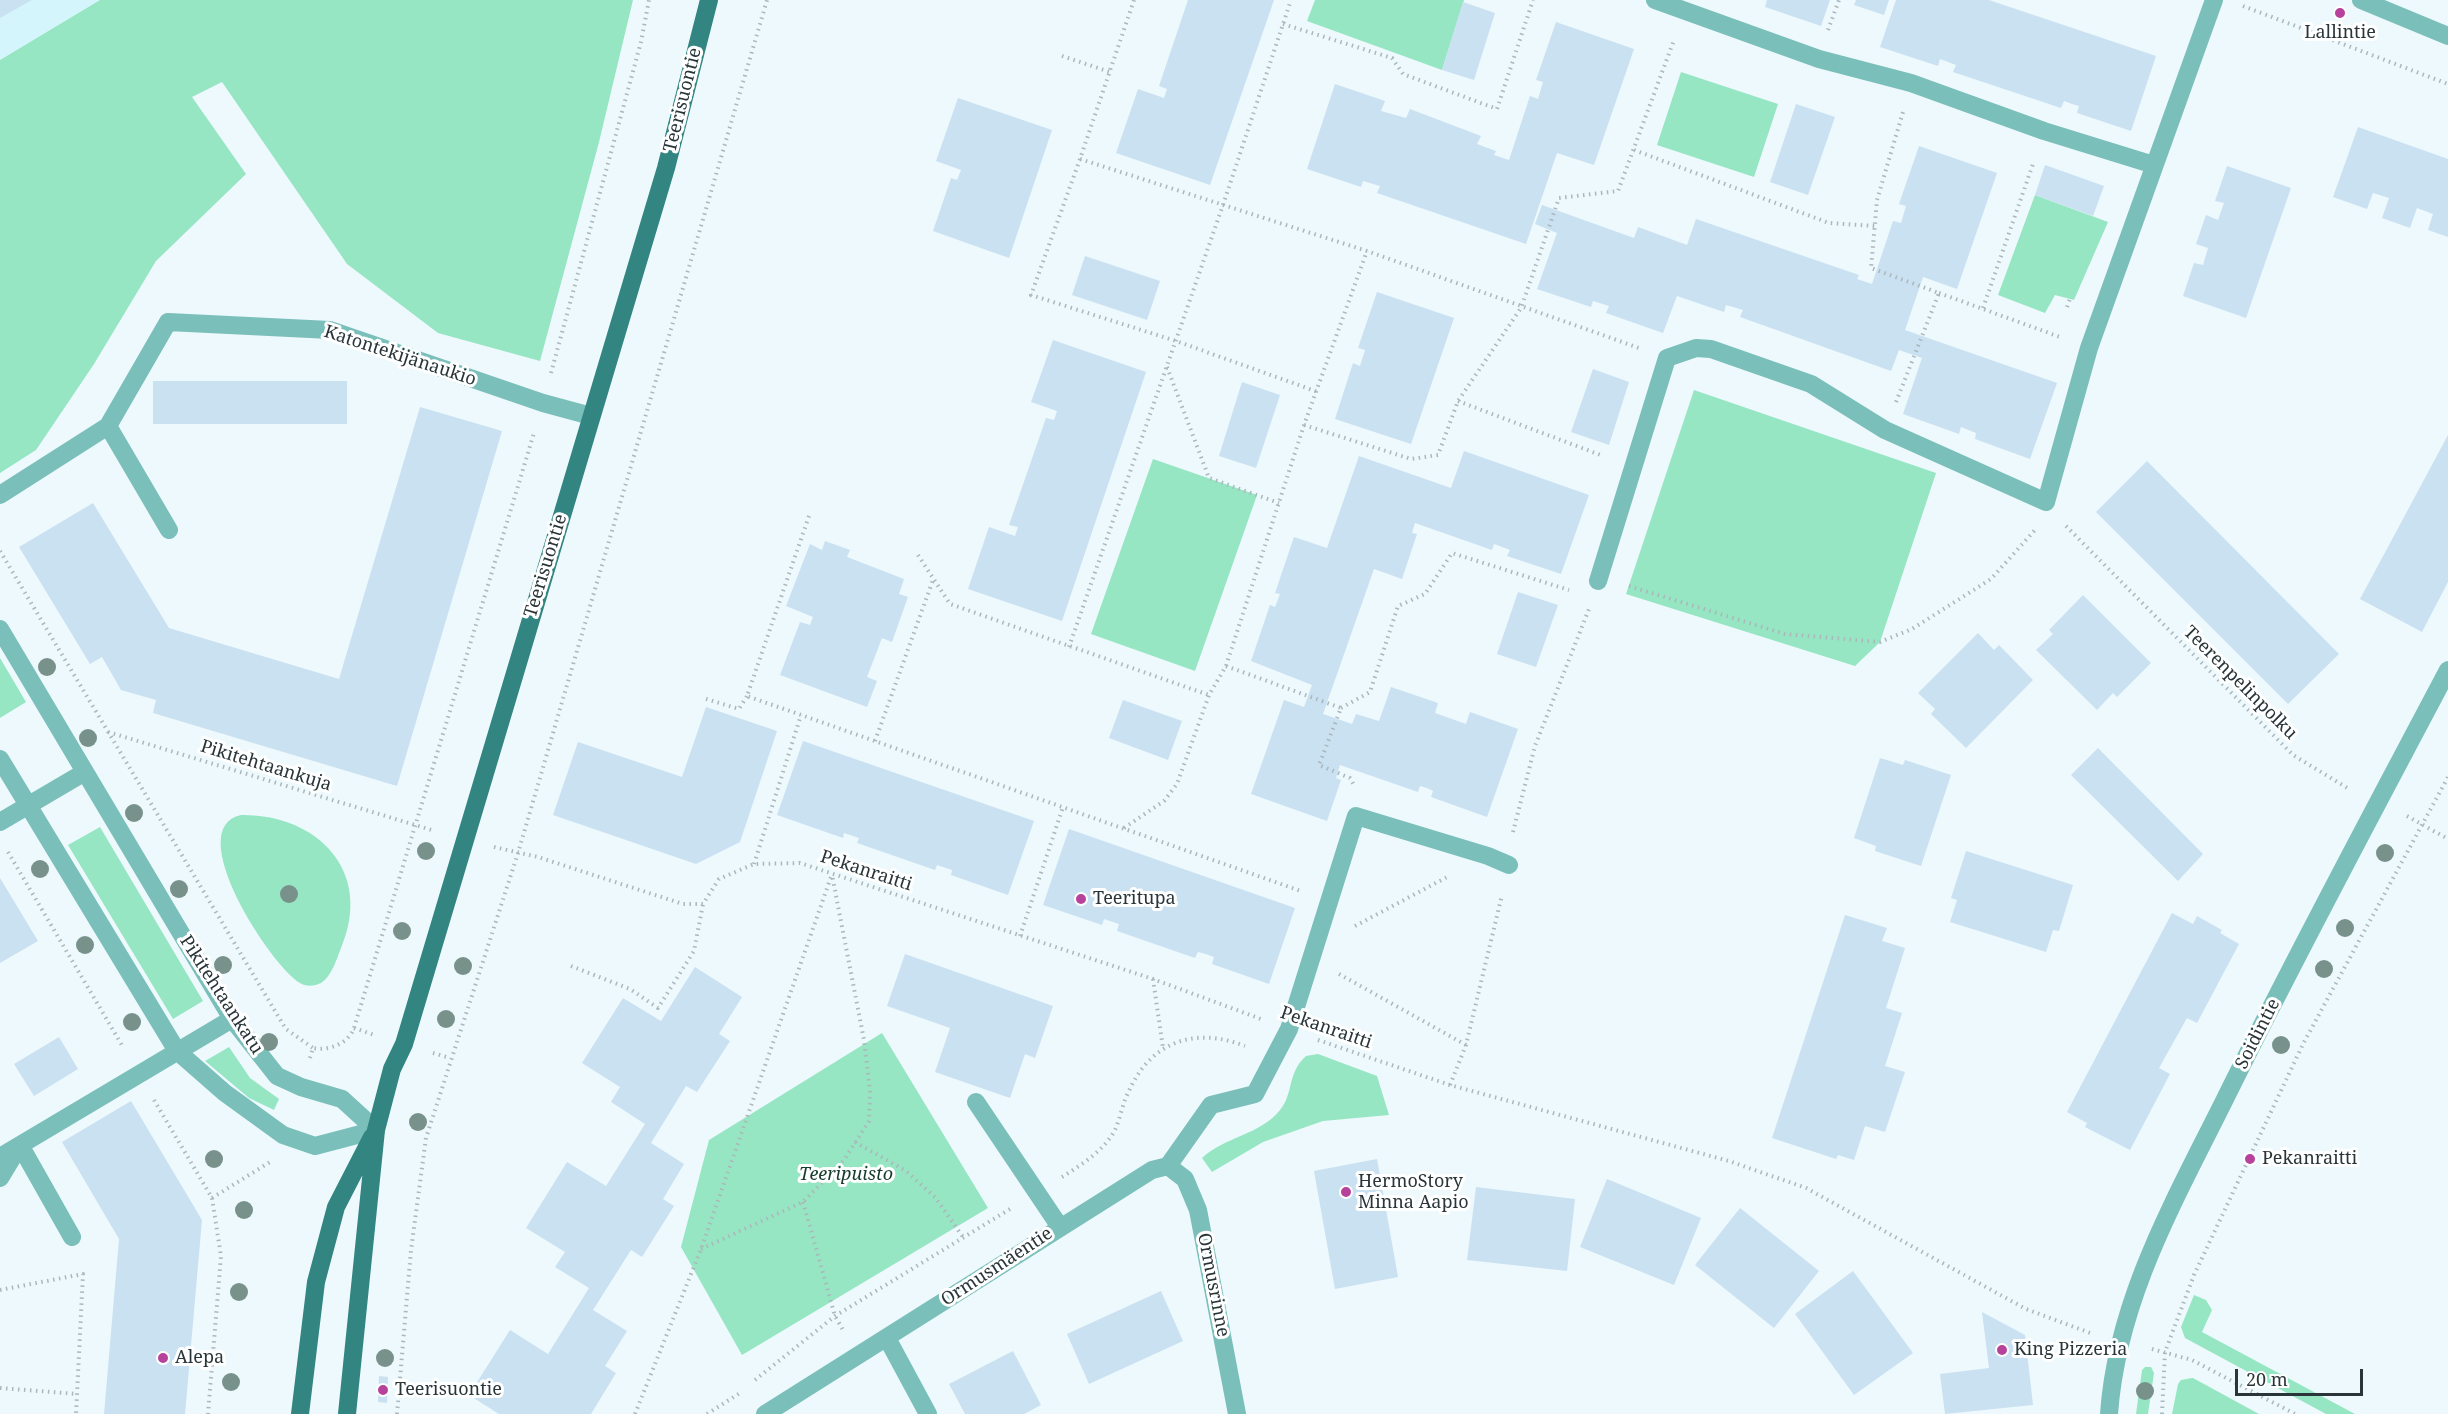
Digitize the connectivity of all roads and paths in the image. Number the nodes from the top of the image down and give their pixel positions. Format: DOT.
graph roads {
  1 [pos="649,0"];
  2 [pos="709,0"];
  3 [pos="767,0"];
  4 [pos="1134,0"];
  5 [pos="1290,0"];
  6 [pos="1533,0"];
  7 [pos="1655,0"];
  8 [pos="2214,0"];
  9 [pos="2361,0"];
  10 [pos="2238,4"];
  11 [pos="1685,11"];
  12 [pos="1283,24"];
  13 [pos="2448,36"];
  14 [pos="1062,56"];
  15 [pos="1110,72"];
  16 [pos="1911,84"];
  17 [pos="2448,84"];
  18 [pos="2044,131"];
  19 [pos="1634,150"];
  20 [pos="1080,159"];
  21 [pos="2154,165"];
  22 [pos="1223,205"];
  23 [pos="1875,226"];
  24 [pos="1366,251"];
  25 [pos="1939,293"];
  26 [pos="1521,308"];
  27 [pos="1983,308"];
  28 [pos="1176,341"];
  29 [pos="2089,348"];
  30 [pos="1667,358"];
  31 [pos="1167,366"];
  32 [pos="1318,392"];
  33 [pos="1458,401"];
  34 [pos="543,404"];
  35 [pos="591,416"];
  36 [pos="1304,425"];
  37 [pos="108,426"];
  38 [pos="1885,430"];
  39 [pos="1633,468"];
  40 [pos="0,495"];
  41 [pos="2046,502"];
  42 [pos="1279,503"];
  43 [pos="809,516"];
  44 [pos="169,530"];
  45 [pos="0,551"];
  46 [pos="918,555"];
  47 [pos="934,579"];
  48 [pos="1596,589"];
  49 [pos="0,629"];
  50 [pos="1068,647"];
  51 [pos="1226,666"];
  52 [pos="2448,670"];
  53 [pos="1209,695"];
  54 [pos="747,696"];
  55 [pos="706,699"];
  56 [pos="1341,708"];
  57 [pos="801,715"];
  58 [pos="108,732"];
  59 [pos="875,741"];
  60 [pos="0,759"];
  61 [pos="85,772"];
  62 [pos="1338,772"];
  63 [pos="2448,777"];
  64 [pos="2379,800"];
  65 [pos="28,807"];
  66 [pos="1064,807"];
  67 [pos="0,822"];
  68 [pos="2422,825"];
  69 [pos="417,826"];
  70 [pos="1123,828"];
  71 [pos="2448,839"];
  72 [pos="3,844"];
  73 [pos="518,853"];
  74 [pos="1488,856"];
  75 [pos="754,864"];
  76 [pos="1509,865"];
  77 [pos="832,874"];
  78 [pos="1330,901"];
  79 [pos="703,904"];
  80 [pos="1020,936"];
  81 [pos="1315,952"];
  82 [pos="571,966"];
  83 [pos="1153,979"];
  84 [pos="232,1019"];
  85 [pos="1289,1029"];
  86 [pos="1467,1045"];
  87 [pos="313,1048"];
  88 [pos="1163,1048"];
  89 [pos="177,1051"];
  90 [pos="1274,1057"];
  91 [pos="138,1074"];
  92 [pos="1450,1085"];
  93 [pos="301,1087"];
  94 [pos="975,1102"];
  95 [pos="376,1130"];
  96 [pos="283,1135"];
  97 [pos="855,1142"];
  98 [pos="20,1145"];
  99 [pos="0,1157"];
  100 [pos="1168,1166"];
  101 [pos="0,1178"];
  102 [pos="1037,1192"];
  103 [pos="212,1198"];
  104 [pos="803,1202"];
  105 [pos="1060,1227"];
  106 [pos="72,1237"];
  107 [pos="963,1237"];
  108 [pos="701,1249"];
  109 [pos="0,1290"];
  110 [pos="835,1316"];
  111 [pos="887,1338"];
  112 [pos="2120,1342"];
  113 [pos="2165,1352"];
  114 [pos="753,1382"];
  115 [pos="0,1388"];
  116 [pos="744,1389"];
  117 [pos="77,1394"];
  118 [pos="76,1414"];
  119 [pos="208,1414"];
  120 [pos="300,1414"];
  121 [pos="347,1414"];
  122 [pos="398,1414"];
  123 [pos="636,1414"];
  124 [pos="707,1414"];
  125 [pos="765,1414"];
  126 [pos="928,1414"];
  127 [pos="1238,1414"];
  128 [pos="2109,1414"];
  129 [pos="2162,1414"];
  130 [pos="2295,1414"];
  1 -- 34 [label="path"];
  2 -- 35 [label="main road, Teerisuontie"];
  3 -- 73 [label="path"];
  4 -- 15 [label="path"];
  5 -- 12 [label="path"];
  6 -- 12 [label="path"];
  7 -- 11 [label="street"];
  8 -- 21 [label="street"];
  9 -- 13 [label="street"];
  10 -- 17 [label="path"];
  11 -- 16 [label="street"];
  11 -- 19 [label="path"];
  12 -- 22 [label="path"];
  14 -- 15 [label="path"];
  15 -- 20 [label="path"];
  16 -- 18 [label="street"];
  16 -- 23 [label="path"];
  18 -- 21 [label="street"];
  18 -- 27 [label="path"];
  19 -- 23 [label="path"];
  19 -- 26 [label="path"];
  20 -- 22 [label="path"];
  20 -- 28 [label="path"];
  21 -- 29 [label="street"];
  22 -- 24 [label="path"];
  22 -- 28 [label="path"];
  23 -- 25 [label="path"];
  24 -- 26 [label="path"];
  24 -- 32 [label="path"];
  25 -- 27 [label="path"];
  25 -- 38 [label="path"];
  26 -- 30 [label="path"];
  26 -- 33 [label="path"];
  27 -- 29 [label="path"];
  28 -- 31 [label="path"];
  28 -- 32 [label="path"];
  29 -- 41 [label="street"];
  30 -- 38 [label="street"];
  30 -- 39 [label="street"];
  31 -- 42 [label="path"];
  31 -- 50 [label="path"];
  32 -- 36 [label="path"];
  33 -- 36 [label="path"];
  33 -- 39 [label="path"];
  34 -- 35 [label="street, Katontekijänaukio"];
  34 -- 37 [label="street, Katontekijänaukio"];
  34 -- 69 [label="path"];
  35 -- 95 [label="main road, Teerisuontie"];
  36 -- 42 [label="path"];
  37 -- 40 [label="street"];
  37 -- 44 [label="street"];
  38 -- 41 [label="street"];
  39 -- 48 [label="street"];
  41 -- 48 [label="path"];
  41 -- 64 [label="path, Teerenpelinpolku"];
  42 -- 51 [label="path"];
  43 -- 54 [label="path"];
  45 -- 58 [label="path"];
  46 -- 47 [label="path"];
  47 -- 50 [label="path"];
  47 -- 59 [label="path"];
  48 -- 56 [label="path"];
  48 -- 76 [label="path"];
  49 -- 61 [label="street, Pikitehtaankatu"];
  50 -- 53 [label="path"];
  51 -- 53 [label="path"];
  51 -- 56 [label="path"];
  52 -- 64 [label="street, Soidintie"];
  53 -- 70 [label="path"];
  54 -- 55 [label="path"];
  54 -- 57 [label="path"];
  56 -- 62 [label="path"];
  57 -- 59 [label="path"];
  57 -- 75 [label="path"];
  58 -- 69 [label="path, Pikitehtaankuja"];
  58 -- 87 [label="path"];
  59 -- 66 [label="path"];
  60 -- 65 [label="street"];
  61 -- 65 [label="street"];
  61 -- 84 [label="street, Pikitehtaankatu"];
  63 -- 68 [label="path"];
  64 -- 68 [label="path, Teerenpelinpolku"];
  64 -- 112 [label="street, Soidintie"];
  65 -- 67 [label="street"];
  65 -- 89 [label="street"];
  66 -- 70 [label="path"];
  66 -- 80 [label="path"];
  68 -- 71 [label="path, Teerenpelinpolku"];
  68 -- 113 [label="path"];
  69 -- 87 [label="path"];
  70 -- 78 [label="path"];
  72 -- 91 [label="path"];
  73 -- 79 [label="path"];
  73 -- 122 [label="path"];
  74 -- 76 [label="street"];
  74 -- 78 [label="street"];
  74 -- 81 [label="path"];
  75 -- 77 [label="path, Pekanraitti"];
  75 -- 79 [label="path, Pekanraitti"];
  76 -- 86 [label="path"];
  77 -- 80 [label="path, Pekanraitti"];
  77 -- 97 [label="path"];
  77 -- 108 [label="path"];
  78 -- 81 [label="street"];
  79 -- 82 [label="path"];
  80 -- 83 [label="path, Pekanraitti"];
  81 -- 85 [label="street"];
  81 -- 86 [label="path"];
  83 -- 85 [label="path, Pekanraitti"];
  83 -- 88 [label="path"];
  84 -- 89 [label="street"];
  84 -- 93 [label="street, Pikitehtaankatu"];
  85 -- 90 [label="street"];
  85 -- 92 [label="path, Pekanraitti"];
  86 -- 92 [label="path"];
  87 -- 93 [label="path"];
  88 -- 90 [label="path"];
  88 -- 102 [label="path"];
  89 -- 91 [label="street"];
  89 -- 96 [label="street"];
  90 -- 100 [label="street"];
  91 -- 98 [label="street"];
  91 -- 103 [label="path"];
  92 -- 112 [label="path, Pekanraitti"];
  93 -- 95 [label="street, Pikitehtaankatu"];
  94 -- 102 [label="street"];
  95 -- 96 [label="street"];
  95 -- 120 [label="main road, Teerisuontie"];
  95 -- 121 [label="main road, Teerisuontie"];
  96 -- 103 [label="path"];
  97 -- 104 [label="path"];
  97 -- 107 [label="path"];
  98 -- 99 [label="street"];
  98 -- 101 [label="street"];
  98 -- 106 [label="street"];
  100 -- 105 [label="street, Ormusmäentie"];
  100 -- 127 [label="street, Ormusrinne"];
  102 -- 105 [label="street"];
  102 -- 107 [label="path"];
  103 -- 119 [label="path"];
  104 -- 108 [label="path"];
  104 -- 110 [label="path"];
  105 -- 111 [label="street, Ormusmäentie"];
  107 -- 110 [label="path"];
  108 -- 123 [label="path"];
  109 -- 117 [label="path"];
  110 -- 114 [label="path"];
  111 -- 125 [label="street, Ormusmäentie"];
  111 -- 126 [label="street"];
  112 -- 128 [label="street, Soidintie"];
  113 -- 129 [label="path"];
  113 -- 130 [label="path"];
  115 -- 117 [label="path"];
  116 -- 124 [label="path"];
  117 -- 118 [label="path"];
}
